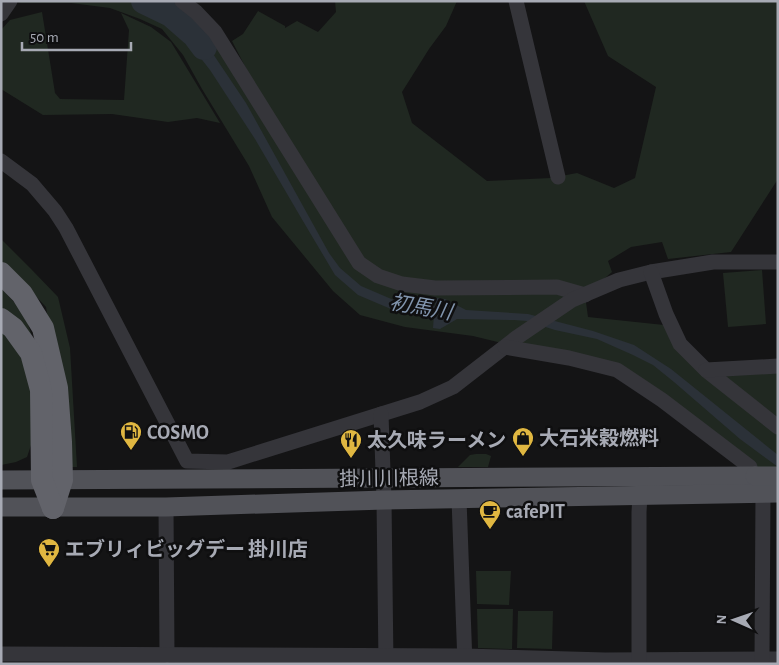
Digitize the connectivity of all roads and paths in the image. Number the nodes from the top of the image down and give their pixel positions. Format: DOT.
graph roads {
  1 [pos="182,1"];
  2 [pos="516,1"];
  3 [pos="1,162"];
  4 [pos="558,176"];
  5 [pos="778,262"];
  6 [pos="651,272"];
  7 [pos="1,273"];
  8 [pos="579,297"];
  9 [pos="1,319"];
  10 [pos="510,342"];
  11 [pos="778,366"];
  12 [pos="706,370"];
  13 [pos="381,414"];
  14 [pos="778,427"];
  15 [pos="752,472"];
  16 [pos="383,478"];
  17 [pos="1,480"];
  18 [pos="52,480"];
  19 [pos="773,489"];
  20 [pos="640,496"];
  21 [pos="459,499"];
  22 [pos="384,500"];
  23 [pos="1,507"];
  24 [pos="53,508"];
  25 [pos="166,508"];
  26 [pos="1,654"];
  27 [pos="167,655"];
  28 [pos="778,659"];
  29 [pos="386,660"];
  30 [pos="464,660"];
  31 [pos="638,660"];
  32 [pos="762,660"];
  33 [pos="605,662"];
  34 [pos="737,662"];
  1 -- 8 [label="street"];
  2 -- 4 [label="street"];
  3 -- 13 [label="street"];
  5 -- 6 [label="street"];
  6 -- 8 [label="street"];
  6 -- 12 [label="street"];
  7 -- 18 [label="highway"];
  8 -- 10 [label="street"];
  9 -- 18 [label="highway"];
  10 -- 13 [label="street"];
  10 -- 15 [label="street"];
  11 -- 12 [label="street"];
  12 -- 14 [label="street"];
  13 -- 16 [label="street"];
  15 -- 16 [label="main road, 掛川川根線"];
  15 -- 19 [label="main road, 掛川川根線, bridge"];
  16 -- 18 [label="main road, 掛川川根線"];
  16 -- 22 [label="street"];
  17 -- 18 [label="main road, 掛川川根線"];
  18 -- 24 [label="highway"];
  19 -- 20 [label="main road, 掛川川根線"];
  19 -- 32 [label="street"];
  20 -- 21 [label="main road, 掛川川根線"];
  20 -- 31 [label="street"];
  21 -- 22 [label="main road, 掛川川根線"];
  21 -- 30 [label="street"];
  22 -- 25 [label="main road, 掛川川根線"];
  22 -- 29 [label="street"];
  23 -- 24 [label="main road, 掛川川根線"];
  24 -- 25 [label="main road, 掛川川根線"];
  25 -- 27 [label="street"];
  26 -- 27 [label="street"];
  27 -- 29 [label="street"];
  28 -- 32 [label="street"];
  29 -- 30 [label="street"];
  30 -- 33 [label="street"];
  31 -- 33 [label="street"];
  31 -- 34 [label="street"];
  32 -- 34 [label="street"];
}
